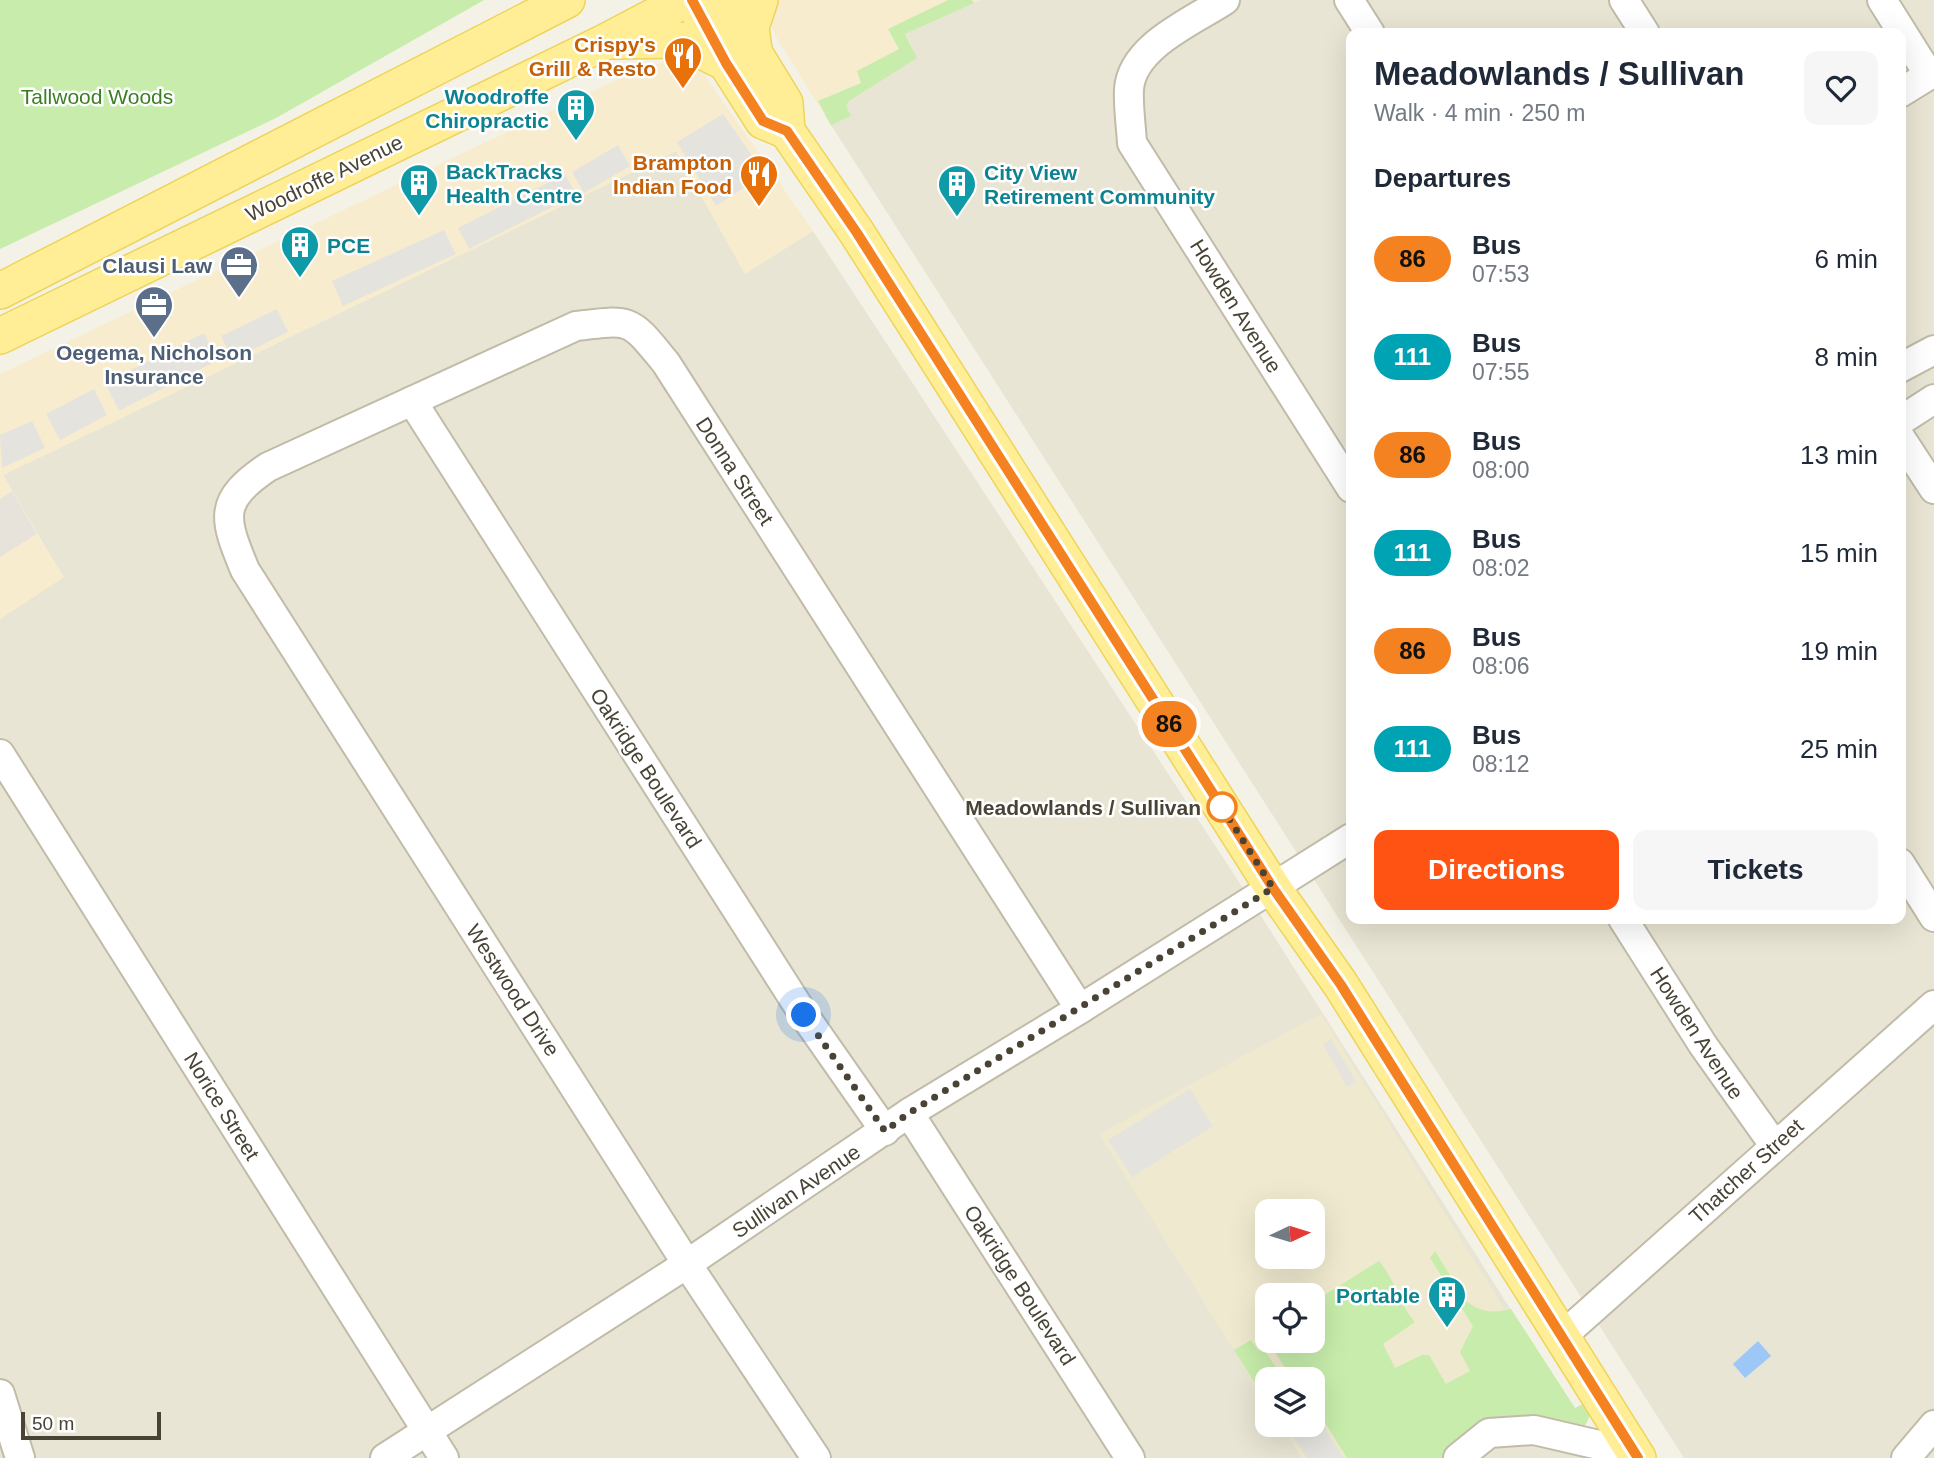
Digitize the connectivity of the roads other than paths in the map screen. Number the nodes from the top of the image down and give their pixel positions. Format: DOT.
graph roads {
  1 [pos="567,0"];
  2 [pos="685,0"];
  3 [pos="692,0"];
  4 [pos="722,0"];
  5 [pos="760,0"];
  6 [pos="1225,0"];
  7 [pos="1349,0"];
  8 [pos="1624,0"];
  9 [pos="1882,0"];
  10 [pos="1367,28"];
  11 [pos="1642,28"];
  12 [pos="1901,28"];
  13 [pos="1906,36"];
  14 [pos="605,42"];
  15 [pos="740,60"];
  16 [pos="1931,73"];
  17 [pos="1906,89"];
  18 [pos="0,291"];
  19 [pos="0,336"];
  20 [pos="1934,350"];
  21 [pos="1906,365"];
  22 [pos="1934,399"];
  23 [pos="412,401"];
  24 [pos="1906,417"];
  25 [pos="1906,446"];
  26 [pos="1346,480"];
  27 [pos="1934,489"];
  28 [pos="229,514"];
  29 [pos="0,754"];
  30 [pos="1346,841"];
  31 [pos="1906,873"];
  32 [pos="1273,888"];
  33 [pos="1934,917"];
  34 [pos="1626,924"];
  35 [pos="1934,1005"];
  36 [pos="1080,1009"];
  37 [pos="909,1113"];
  38 [pos="885,1131"];
  39 [pos="1774,1145"];
  40 [pos="687,1264"];
  41 [pos="1560,1339"];
  42 [pos="0,1394"];
  43 [pos="1934,1425"];
  44 [pos="427,1432"];
  45 [pos="1633,1450"];
  46 [pos="1911,1456"];
  47 [pos="20,1458"];
  48 [pos="385,1458"];
  49 [pos="444,1458"];
  50 [pos="816,1458"];
  51 [pos="1130,1458"];
  52 [pos="1458,1458"];
  1 -- 18 [label="main road"];
  2 -- 14 [label="main road, Woodroffe Avenue"];
  3 -- 15 [label="main road"];
  4 -- 15 [label="main road"];
  5 -- 15 [label="main road"];
  6 -- 26 [label="street, Howden Avenue"];
  7 -- 10 [label="street"];
  8 -- 11 [label="street"];
  9 -- 12 [label="street"];
  13 -- 16 [label="street"];
  14 -- 15 [label="main road"];
  14 -- 19 [label="main road, Woodroffe Avenue"];
  15 -- 32 [label="main road"];
  16 -- 17 [label="street"];
  20 -- 21 [label="street"];
  22 -- 24 [label="street"];
  23 -- 28 [label="street, Donna Street"];
  23 -- 36 [label="street, Donna Street"];
  23 -- 38 [label="street, Oakridge Boulevard"];
  25 -- 27 [label="street"];
  28 -- 40 [label="street, Westwood Drive"];
  29 -- 44 [label="street, Norice Street"];
  30 -- 32 [label="street, Sullivan Avenue"];
  31 -- 33 [label="street"];
  32 -- 36 [label="street, Sullivan Avenue"];
  32 -- 41 [label="main road"];
  34 -- 39 [label="street, Howden Avenue"];
  35 -- 39 [label="street, Thatcher Street"];
  36 -- 37 [label="street, Sullivan Avenue"];
  37 -- 38 [label="street, Sullivan Avenue"];
  37 -- 51 [label="street, Oakridge Boulevard"];
  38 -- 40 [label="street, Sullivan Avenue"];
  39 -- 41 [label="street, Thatcher Street"];
  40 -- 44 [label="street, Sullivan Avenue"];
  40 -- 50 [label="street, Westwood Drive"];
  41 -- 45 [label="main road"];
  42 -- 47 [label="street"];
  43 -- 46 [label="street"];
  44 -- 48 [label="street, Sullivan Avenue"];
  44 -- 49 [label="street, Norice Street"];
  45 -- 52 [label="street"];
}
